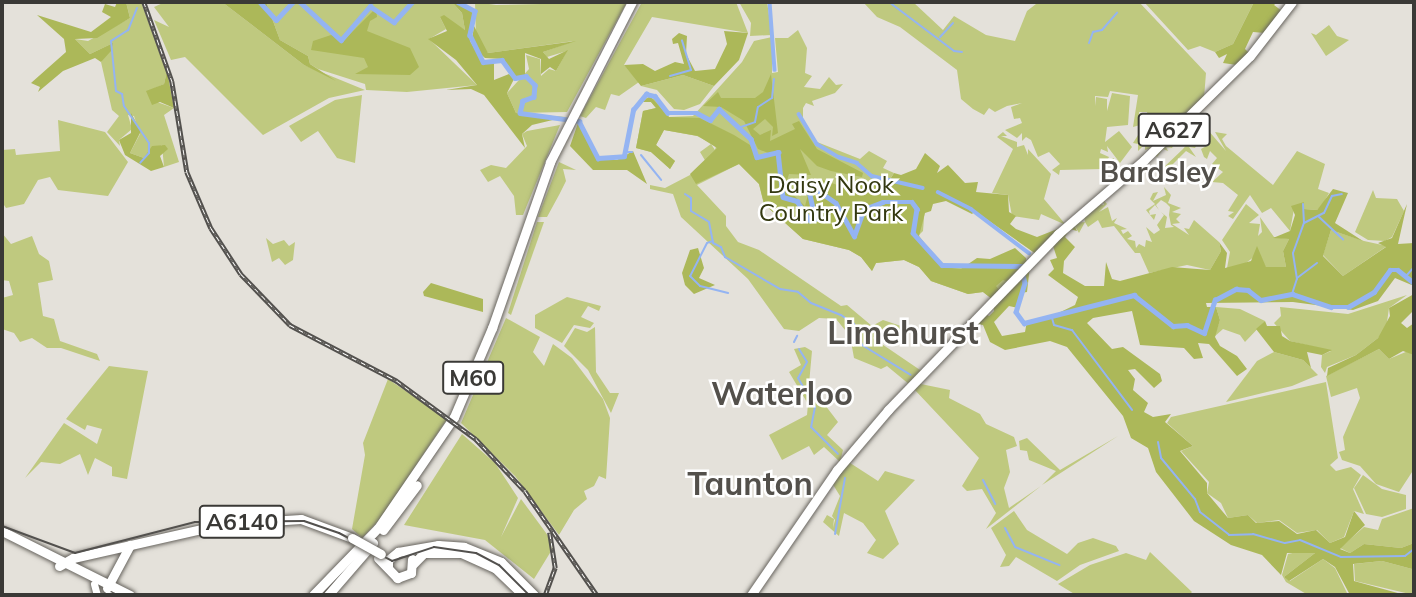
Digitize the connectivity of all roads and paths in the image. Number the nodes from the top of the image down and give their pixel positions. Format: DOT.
graph roads {
  1 [pos="632,2"];
  2 [pos="639,2"];
  3 [pos="1292,2"];
  4 [pos="576,111"];
  5 [pos="570,125"];
  6 [pos="378,528"];
  7 [pos="2,533"];
  8 [pos="376,539"];
  9 [pos="350,540"];
  10 [pos="124,551"];
  11 [pos="405,553"];
  12 [pos="379,556"];
  13 [pos="392,556"];
  14 [pos="65,564"];
  15 [pos="413,564"];
  16 [pos="388,568"];
  17 [pos="103,588"];
  18 [pos="116,595"];
  19 [pos="130,595"];
  20 [pos="306,595"];
  21 [pos="313,595"];
  22 [pos="320,595"];
  23 [pos="328,595"];
  24 [pos="523,595"];
  25 [pos="534,595"];
  26 [pos="751,595"];
  1 -- 4 [label="highway, M60"];
  2 -- 4 [label="highway, M60"];
  3 -- 26 [label="highway, A627"];
  4 -- 5 [label="highway, M60"];
  5 -- 6 [label="highway, M60"];
  5 -- 8 [label="highway, M60"];
  6 -- 20 [label="highway, M60"];
  6 -- 21 [label="highway, M60"];
  7 -- 14 [label="highway"];
  7 -- 14 [label="highway"];
  8 -- 22 [label="highway, M60"];
  8 -- 23 [label="highway, M60"];
  9 -- 10 [label="highway, A6140"];
  9 -- 10 [label="highway, A6140"];
  9 -- 12 [label="highway, A6140, bridge"];
  10 -- 14 [label="highway, A6140"];
  10 -- 17 [label="highway"];
  11 -- 13 [label="highway, A6140"];
  11 -- 15 [label="highway"];
  11 -- 25 [label="highway, A6140"];
  12 -- 13 [label="highway, A6140"];
  12 -- 16 [label="highway, A6140"];
  13 -- 16 [label="highway"];
  14 -- 17 [label="highway"];
  15 -- 16 [label="highway"];
  15 -- 24 [label="highway"];
  17 -- 18 [label="highway"];
  17 -- 19 [label="highway"];
}
